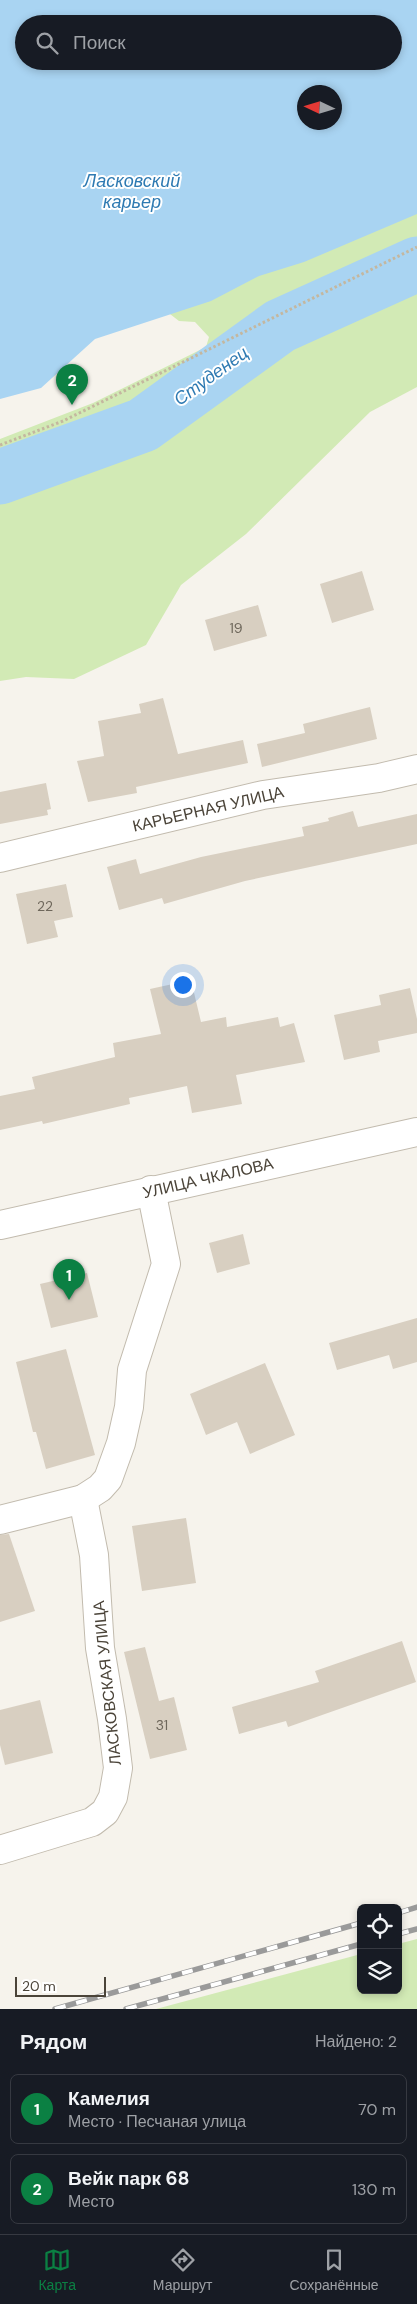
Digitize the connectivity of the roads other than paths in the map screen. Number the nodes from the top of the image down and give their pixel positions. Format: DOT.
graph roads {
  1 [pos="417,769"];
  2 [pos="0,858"];
  3 [pos="417,1132"];
  4 [pos="150,1190"];
  5 [pos="0,1226"];
  6 [pos="83,1499"];
  7 [pos="0,1520"];
  8 [pos="0,1850"];
  1 -- 2 [label="street, КАРЬЕРНАЯ УЛИЦА"];
  3 -- 4 [label="street, УЛИЦА ЧКАЛОВА"];
  4 -- 5 [label="street, УЛИЦА ЧКАЛОВА"];
  4 -- 6 [label="street"];
  6 -- 7 [label="street"];
  6 -- 8 [label="street, ЛАСКОВСКАЯ УЛИЦА"];
}
